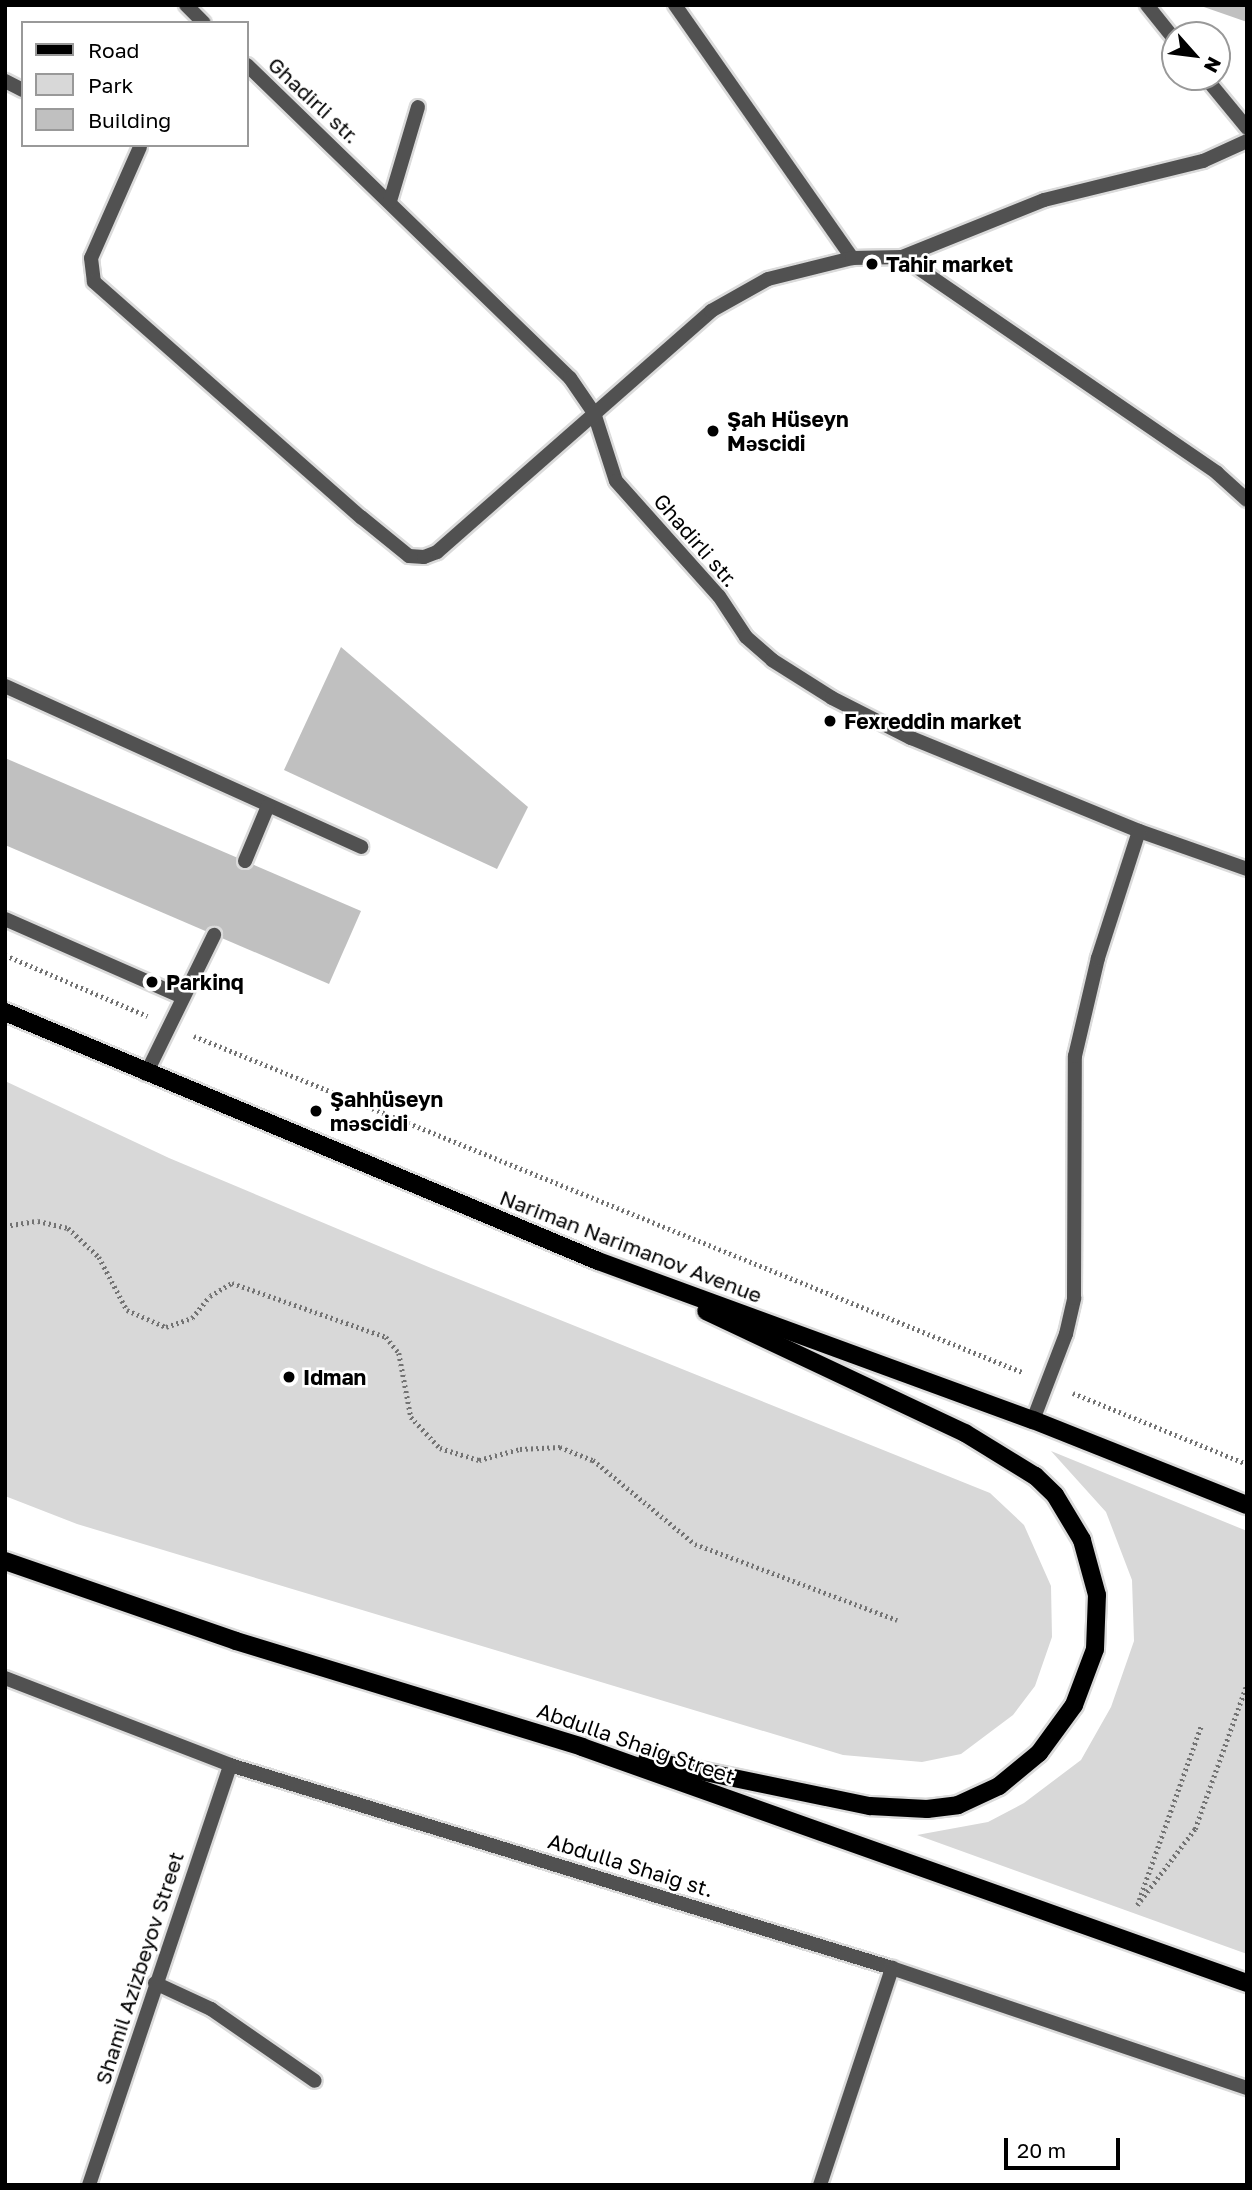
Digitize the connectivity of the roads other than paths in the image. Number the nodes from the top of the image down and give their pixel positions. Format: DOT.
graph roads {
  1 [pos="186,5"];
  2 [pos="676,5"];
  3 [pos="202,21"];
  4 [pos="248,66"];
  5 [pos="5,81"];
  6 [pos="21,89"];
  7 [pos="1217,91"];
  8 [pos="418,107"];
  9 [pos="1247,128"];
  10 [pos="1247,141"];
  11 [pos="139,147"];
  12 [pos="390,201"];
  13 [pos="902,257"];
  14 [pos="852,258"];
  15 [pos="594,413"];
  16 [pos="1247,500"];
  17 [pos="5,686"];
  18 [pos="268,806"];
  19 [pos="1139,831"];
  20 [pos="361,847"];
  21 [pos="245,861"];
  22 [pos="1247,869"];
  23 [pos="5,919"];
  24 [pos="214,934"];
  25 [pos="183,997"];
  26 [pos="5,1012"];
  27 [pos="146,1074"];
  28 [pos="598,1261"];
  29 [pos="1033,1420"];
  30 [pos="1247,1505"];
  31 [pos="5,1561"];
  32 [pos="5,1678"];
  33 [pos="582,1747"];
  34 [pos="230,1765"];
  35 [pos="892,1968"];
  36 [pos="155,1983"];
  37 [pos="1247,1983"];
  38 [pos="315,2081"];
  39 [pos="1247,2088"];
  40 [pos="89,2185"];
  41 [pos="820,2185"];
  1 -- 3 [label="street"];
  2 -- 14 [label="street"];
  4 -- 12 [label="street, Ghadirli str."];
  5 -- 6 [label="street"];
  7 -- 9 [label="street"];
  8 -- 12 [label="street"];
  10 -- 13 [label="street"];
  11 -- 15 [label="street"];
  12 -- 15 [label="street, Ghadirli str."];
  13 -- 14 [label="street"];
  13 -- 16 [label="street"];
  14 -- 15 [label="street"];
  15 -- 19 [label="street, Ghadirli str."];
  17 -- 18 [label="street"];
  18 -- 20 [label="street"];
  18 -- 21 [label="street"];
  19 -- 22 [label="street, Ghadirli str."];
  19 -- 29 [label="street"];
  23 -- 25 [label="street"];
  24 -- 25 [label="street"];
  25 -- 27 [label="street"];
  26 -- 27 [label="main road, Nariman Narimanov Avenue"];
  27 -- 28 [label="main road, Nariman Narimanov Avenue"];
  28 -- 29 [label="main road, Nariman Narimanov Avenue"];
  28 -- 33 [label="main road"];
  29 -- 30 [label="main road, Nariman Narimanov Avenue"];
  31 -- 33 [label="main road, Abdulla Shaig Street"];
  32 -- 34 [label="street, Abdulla Shaig st."];
  33 -- 37 [label="main road, Abdulla Shaig Street"];
  34 -- 35 [label="street, Abdulla Shaig st."];
  34 -- 36 [label="street, Shamil Azizbeyov Street"];
  35 -- 39 [label="street, Abdulla Shaig st."];
  35 -- 41 [label="street"];
  36 -- 38 [label="street"];
  36 -- 40 [label="street, Shamil Azizbeyov Street"];
}
